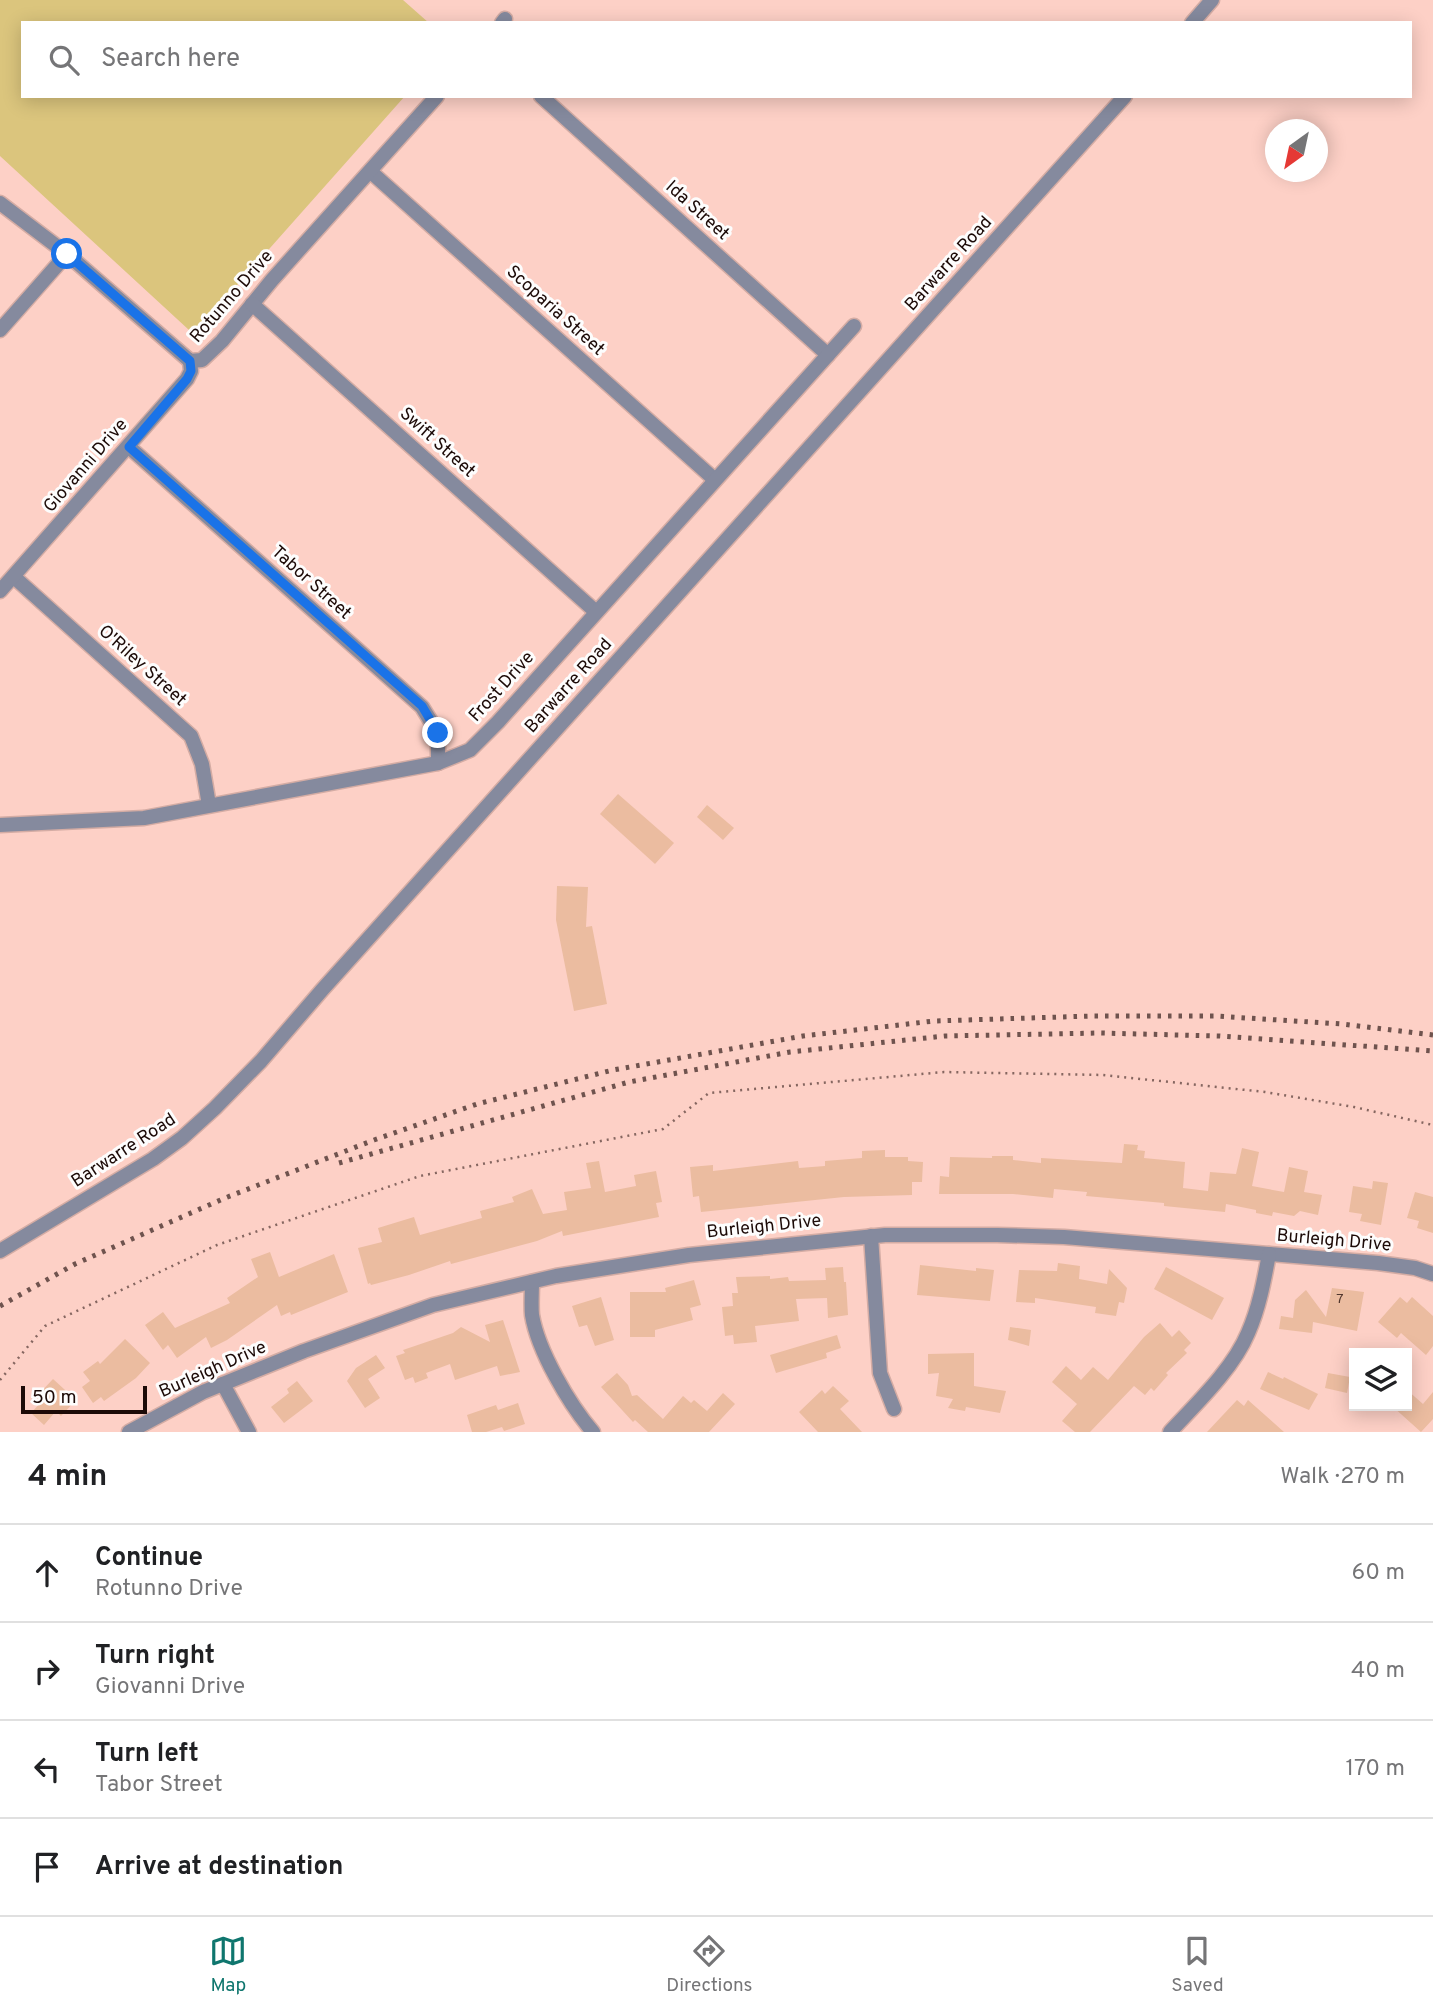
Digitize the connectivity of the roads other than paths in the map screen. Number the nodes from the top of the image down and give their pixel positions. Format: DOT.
graph roads {
  1 [pos="1212,0"];
  2 [pos="1194,21"];
  3 [pos="435,98"];
  4 [pos="543,98"];
  5 [pos="1123,98"];
  6 [pos="371,172"];
  7 [pos="0,203"];
  8 [pos="67,254"];
  9 [pos="252,304"];
  10 [pos="854,326"];
  11 [pos="0,330"];
  12 [pos="828,355"];
  13 [pos="190,361"];
  14 [pos="129,447"];
  15 [pos="714,479"];
  16 [pos="14,577"];
  17 [pos="0,591"];
  18 [pos="595,611"];
  19 [pos="438,763"];
  20 [pos="209,806"];
  21 [pos="0,825"];
  22 [pos="871,1236"];
  23 [pos="0,1251"];
  24 [pos="1269,1254"];
  25 [pos="1433,1274"];
  26 [pos="532,1282"];
  27 [pos="223,1384"];
  28 [pos="894,1409"];
  29 [pos="129,1432"];
  30 [pos="249,1432"];
  31 [pos="593,1432"];
  32 [pos="1170,1432"];
  1 -- 2 [label="street"];
  3 -- 6 [label="street, Rotunno Drive"];
  4 -- 12 [label="street, Ida Street"];
  5 -- 23 [label="street, Barwarre Road"];
  6 -- 9 [label="street, Rotunno Drive"];
  6 -- 15 [label="street, Scoparia Street"];
  7 -- 8 [label="street, Rotunno Drive"];
  8 -- 11 [label="street"];
  8 -- 13 [label="street, Rotunno Drive"];
  9 -- 13 [label="street, Rotunno Drive"];
  9 -- 18 [label="street, Swift Street"];
  10 -- 12 [label="street, Frost Drive"];
  12 -- 15 [label="street, Frost Drive"];
  13 -- 14 [label="street, Giovanni Drive"];
  14 -- 16 [label="street, Giovanni Drive"];
  14 -- 19 [label="street, Tabor Street"];
  15 -- 18 [label="street, Frost Drive"];
  16 -- 17 [label="street, Giovanni Drive"];
  16 -- 20 [label="street, O'Riley Street"];
  18 -- 19 [label="street, Frost Drive"];
  19 -- 20 [label="street, Frost Drive"];
  20 -- 21 [label="street, Frost Drive"];
  22 -- 24 [label="street, Burleigh Drive"];
  22 -- 26 [label="street, Burleigh Drive"];
  22 -- 28 [label="street"];
  24 -- 25 [label="street, Burleigh Drive"];
  24 -- 32 [label="street"];
  26 -- 27 [label="street, Burleigh Drive"];
  26 -- 31 [label="street"];
  27 -- 29 [label="street, Burleigh Drive"];
  27 -- 30 [label="street"];
}
